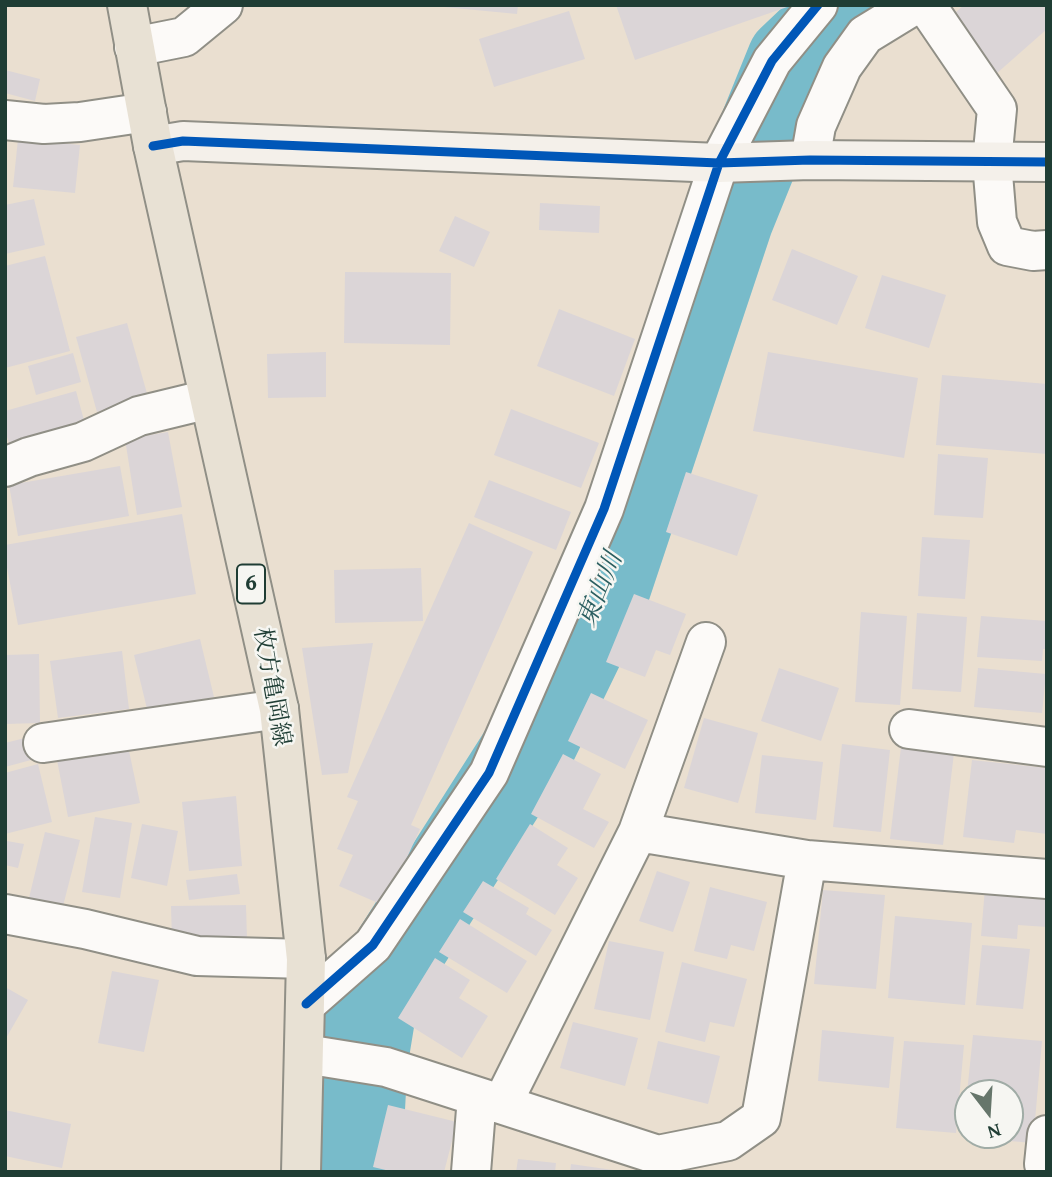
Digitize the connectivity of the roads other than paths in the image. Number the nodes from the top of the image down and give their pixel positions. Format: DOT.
graph roads {
  1 [pos="127,5"];
  2 [pos="223,5"];
  3 [pos="818,5"];
  4 [pos="914,5"];
  5 [pos="926,5"];
  6 [pos="134,47"];
  7 [pos="5,120"];
  8 [pos="150,129"];
  9 [pos="796,161"];
  10 [pos="992,162"];
  11 [pos="1047,162"];
  12 [pos="719,163"];
  13 [pos="1047,250"];
  14 [pos="209,399"];
  15 [pos="5,467"];
  16 [pos="706,642"];
  17 [pos="279,709"];
  18 [pos="909,729"];
  19 [pos="43,743"];
  20 [pos="1047,747"];
  21 [pos="638,832"];
  22 [pos="807,860"];
  23 [pos="1047,879"];
  24 [pos="5,914"];
  25 [pos="306,960"];
  26 [pos="306,1003"];
  27 [pos="305,1054"];
  28 [pos="490,1100"];
  29 [pos="657,1163"];
  30 [pos="301,1172"];
  31 [pos="471,1172"];
  1 -- 6 [label="main road, 枚方亀岡線 / 6"];
  2 -- 6 [label="street"];
  3 -- 12 [label="street"];
  4 -- 9 [label="street"];
  5 -- 10 [label="street"];
  6 -- 8 [label="main road, 枚方亀岡線 / 6"];
  7 -- 8 [label="street"];
  8 -- 12 [label="street"];
  8 -- 14 [label="main road, 枚方亀岡線 / 6"];
  9 -- 10 [label="street"];
  9 -- 12 [label="street"];
  10 -- 11 [label="street"];
  10 -- 13 [label="street"];
  12 -- 26 [label="street"];
  14 -- 15 [label="street"];
  14 -- 17 [label="main road, 枚方亀岡線 / 6"];
  16 -- 21 [label="street"];
  17 -- 19 [label="street"];
  17 -- 25 [label="main road, 枚方亀岡線 / 6"];
  18 -- 20 [label="street"];
  21 -- 22 [label="street"];
  21 -- 28 [label="street"];
  22 -- 23 [label="street"];
  22 -- 29 [label="street"];
  24 -- 25 [label="street"];
  25 -- 26 [label="main road, 枚方亀岡線 / 6"];
  26 -- 27 [label="main road, 枚方亀岡線 / 6"];
  27 -- 28 [label="street"];
  27 -- 30 [label="main road, 枚方亀岡線 / 6"];
  28 -- 29 [label="street"];
  28 -- 31 [label="street"];
}
